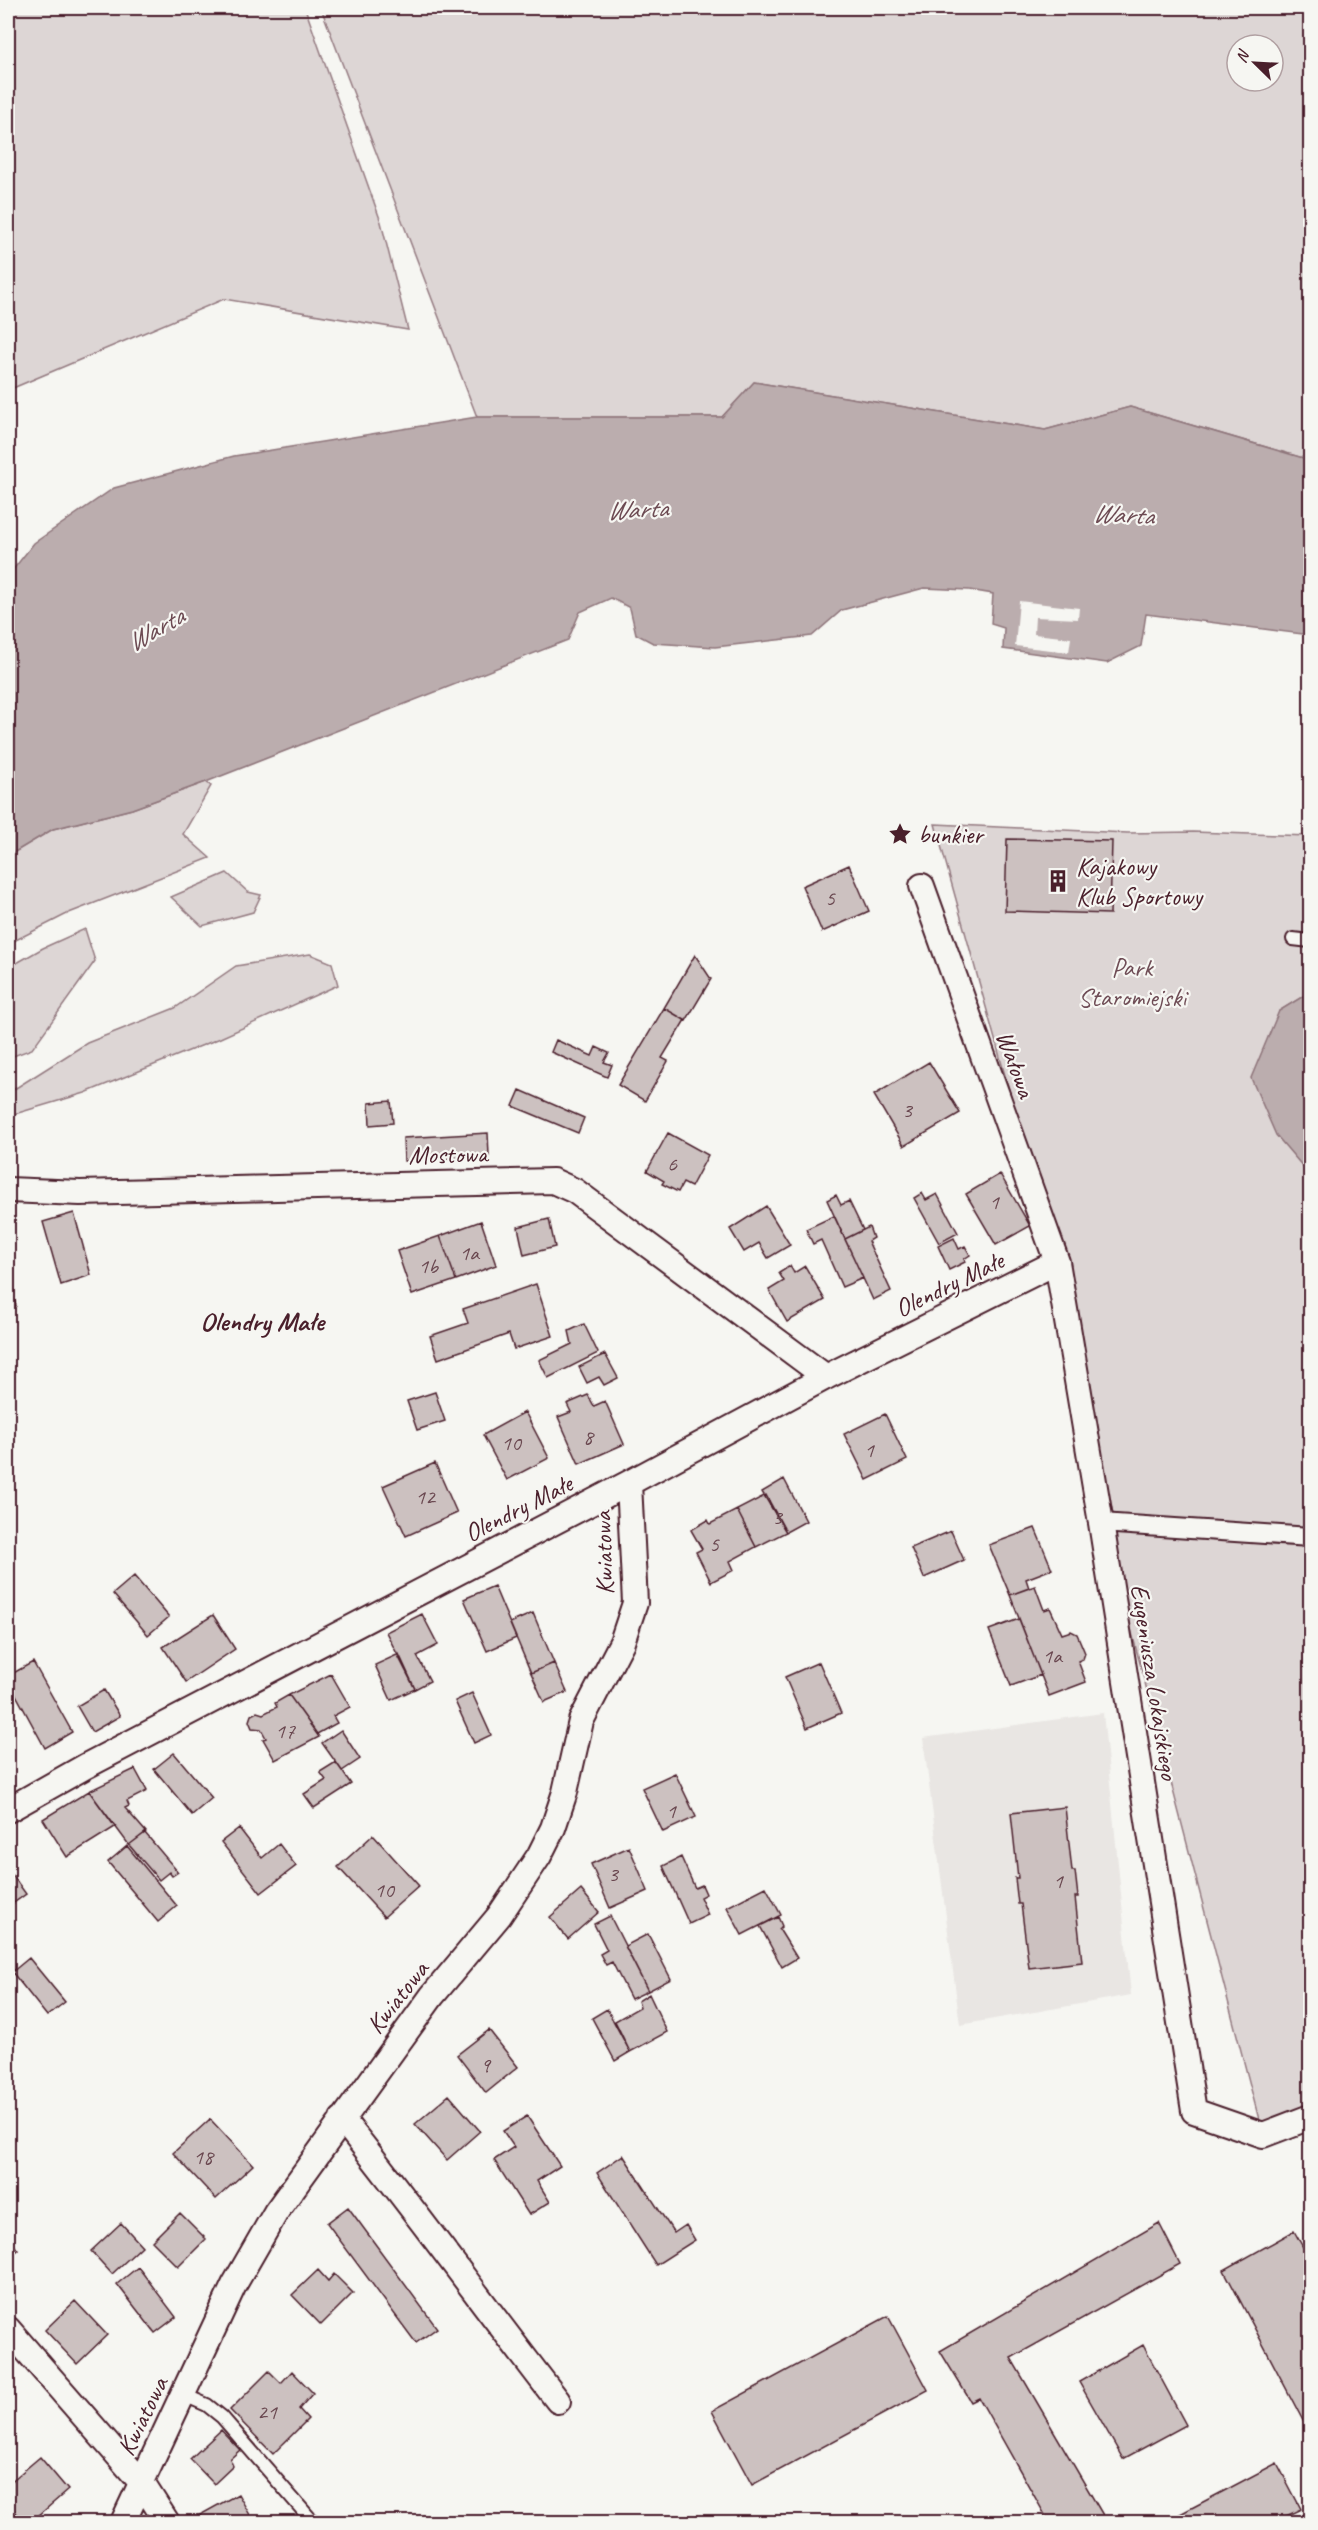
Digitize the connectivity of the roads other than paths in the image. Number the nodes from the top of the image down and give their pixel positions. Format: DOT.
graph roads {
  1 [pos="922,886"];
  2 [pos="1293,939"];
  3 [pos="1311,941"];
  4 [pos="8,1190"];
  5 [pos="1057,1262"];
  6 [pos="826,1377"];
  7 [pos="629,1483"];
  8 [pos="1101,1523"];
  9 [pos="1311,1537"];
  10 [pos="8,1810"];
  11 [pos="1311,2117"];
  12 [pos="342,2119"];
  13 [pos="8,2329"];
  14 [pos="184,2395"];
  15 [pos="558,2401"];
  16 [pos="142,2483"];
  17 [pos="123,2523"];
  18 [pos="167,2523"];
  19 [pos="313,2523"];
  1 -- 5 [label="street, Wałowa"];
  2 -- 3 [label="lane"];
  4 -- 6 [label="street, Mostowa"];
  5 -- 6 [label="street, Olendry Małe"];
  5 -- 8 [label="street, Eugeniusza Lokajskiego"];
  6 -- 7 [label="street, Olendry Małe"];
  7 -- 10 [label="street, Olendry Małe"];
  7 -- 12 [label="street, Kwiatowa"];
  8 -- 9 [label="street"];
  8 -- 11 [label="street, Eugeniusza Lokajskiego"];
  12 -- 14 [label="street, Kwiatowa"];
  12 -- 15 [label="street"];
  13 -- 16 [label="street"];
  14 -- 16 [label="street, Kwiatowa"];
  14 -- 19 [label="lane"];
  16 -- 17 [label="street, Kwiatowa"];
  16 -- 18 [label="street"];
}
